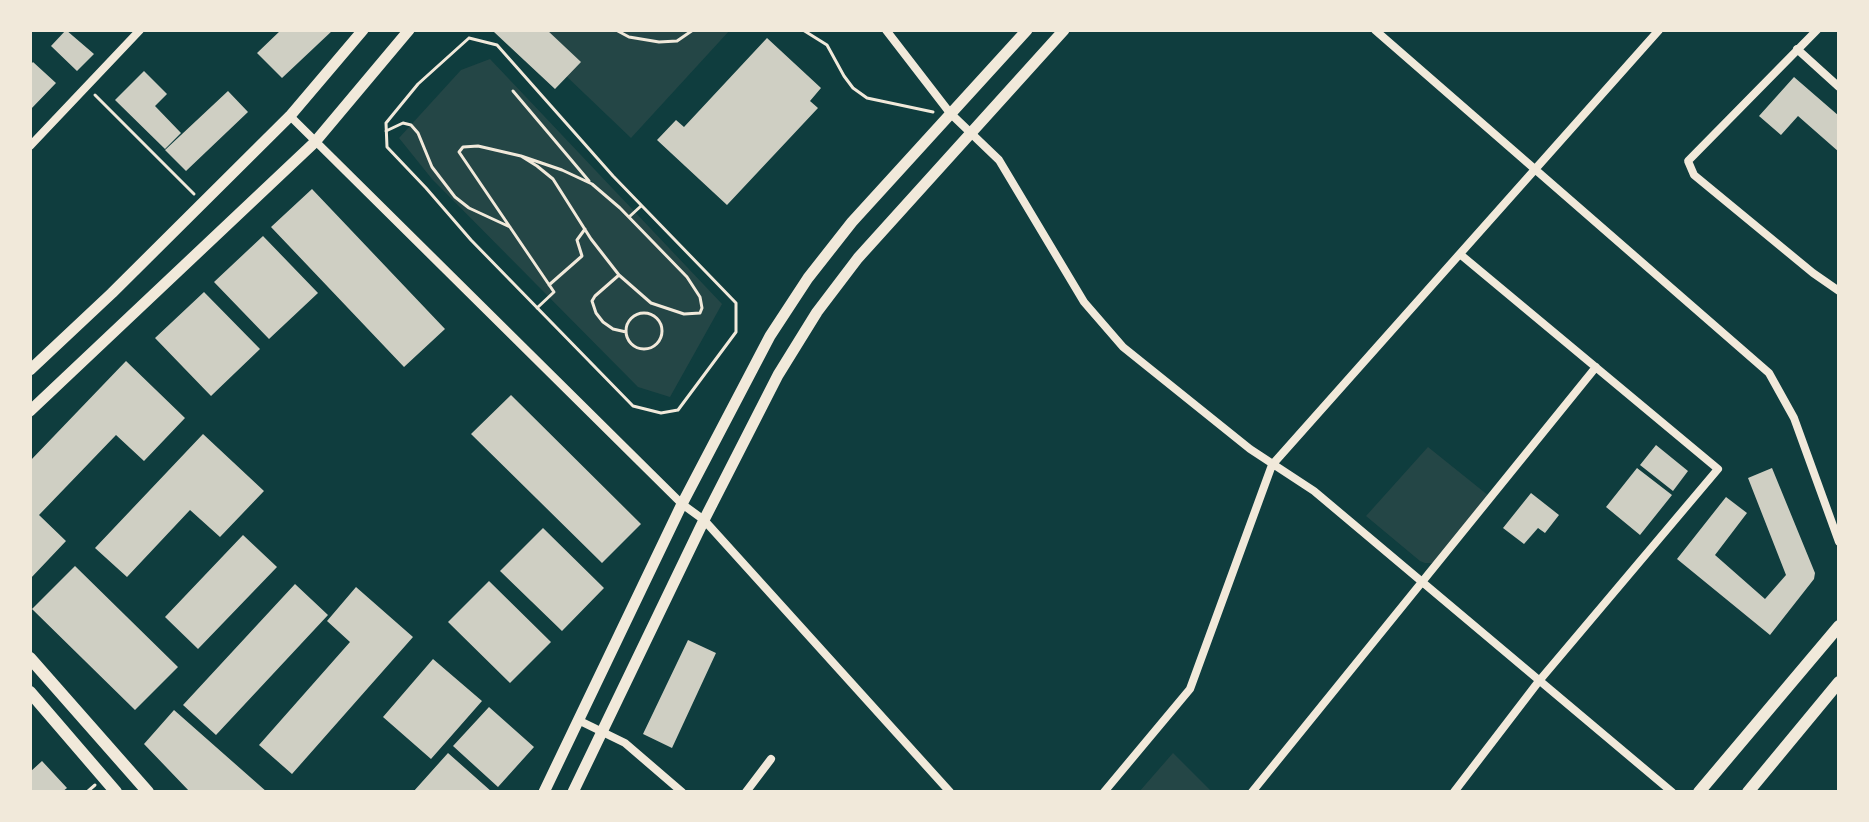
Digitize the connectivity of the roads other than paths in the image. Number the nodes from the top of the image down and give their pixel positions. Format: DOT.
graph roads {
  1 [pos="140,30"];
  2 [pos="363,30"];
  3 [pos="409,30"];
  4 [pos="886,30"];
  5 [pos="1027,30"];
  6 [pos="1064,30"];
  7 [pos="1375,30"];
  8 [pos="1659,30"];
  9 [pos="1817,30"];
  10 [pos="1797,49"];
  11 [pos="1839,87"];
  12 [pos="950,113"];
  13 [pos="290,116"];
  14 [pos="969,133"];
  15 [pos="315,142"];
  16 [pos="30,146"];
  17 [pos="1535,170"];
  18 [pos="1461,255"];
  19 [pos="1839,291"];
  20 [pos="1596,367"];
  21 [pos="30,370"];
  22 [pos="30,411"];
  23 [pos="1272,465"];
  24 [pos="682,504"];
  25 [pos="704,520"];
  26 [pos="1839,542"];
  27 [pos="1422,583"];
  28 [pos="1839,626"];
  29 [pos="30,658"];
  30 [pos="1539,681"];
  31 [pos="1839,682"];
  32 [pos="30,692"];
  33 [pos="580,721"];
  34 [pos="603,732"];
  35 [pos="771,759"];
  36 [pos="116,792"];
  37 [pos="148,792"];
  38 [pos="544,792"];
  39 [pos="573,792"];
  40 [pos="682,792"];
  41 [pos="746,792"];
  42 [pos="950,792"];
  43 [pos="1104,792"];
  44 [pos="1252,792"];
  45 [pos="1454,792"];
  46 [pos="1672,792"];
  47 [pos="1699,792"];
  48 [pos="1748,792"];
  1 -- 16 [label="street"];
  2 -- 13 [label="street"];
  3 -- 15 [label="street"];
  4 -- 12 [label="street"];
  5 -- 12 [label="street"];
  6 -- 14 [label="street"];
  7 -- 17 [label="street"];
  8 -- 17 [label="street"];
  9 -- 10 [label="street"];
  10 -- 11 [label="street"];
  10 -- 19 [label="street"];
  12 -- 14 [label="street"];
  12 -- 24 [label="street"];
  13 -- 15 [label="street"];
  13 -- 21 [label="street"];
  14 -- 23 [label="street"];
  14 -- 25 [label="street"];
  15 -- 22 [label="street"];
  15 -- 24 [label="street"];
  17 -- 18 [label="street"];
  17 -- 26 [label="street"];
  18 -- 20 [label="street"];
  18 -- 23 [label="street"];
  20 -- 27 [label="street"];
  20 -- 30 [label="street"];
  23 -- 27 [label="street"];
  23 -- 43 [label="street"];
  24 -- 25 [label="street"];
  24 -- 33 [label="street"];
  25 -- 34 [label="street"];
  25 -- 42 [label="street"];
  27 -- 30 [label="street"];
  27 -- 44 [label="street"];
  28 -- 47 [label="main road"];
  29 -- 37 [label="main road"];
  30 -- 45 [label="street"];
  30 -- 46 [label="street"];
  31 -- 48 [label="main road"];
  32 -- 36 [label="main road"];
  33 -- 34 [label="street"];
  33 -- 38 [label="street"];
  34 -- 39 [label="street"];
  34 -- 40 [label="street"];
  35 -- 41 [label="street"];
}
